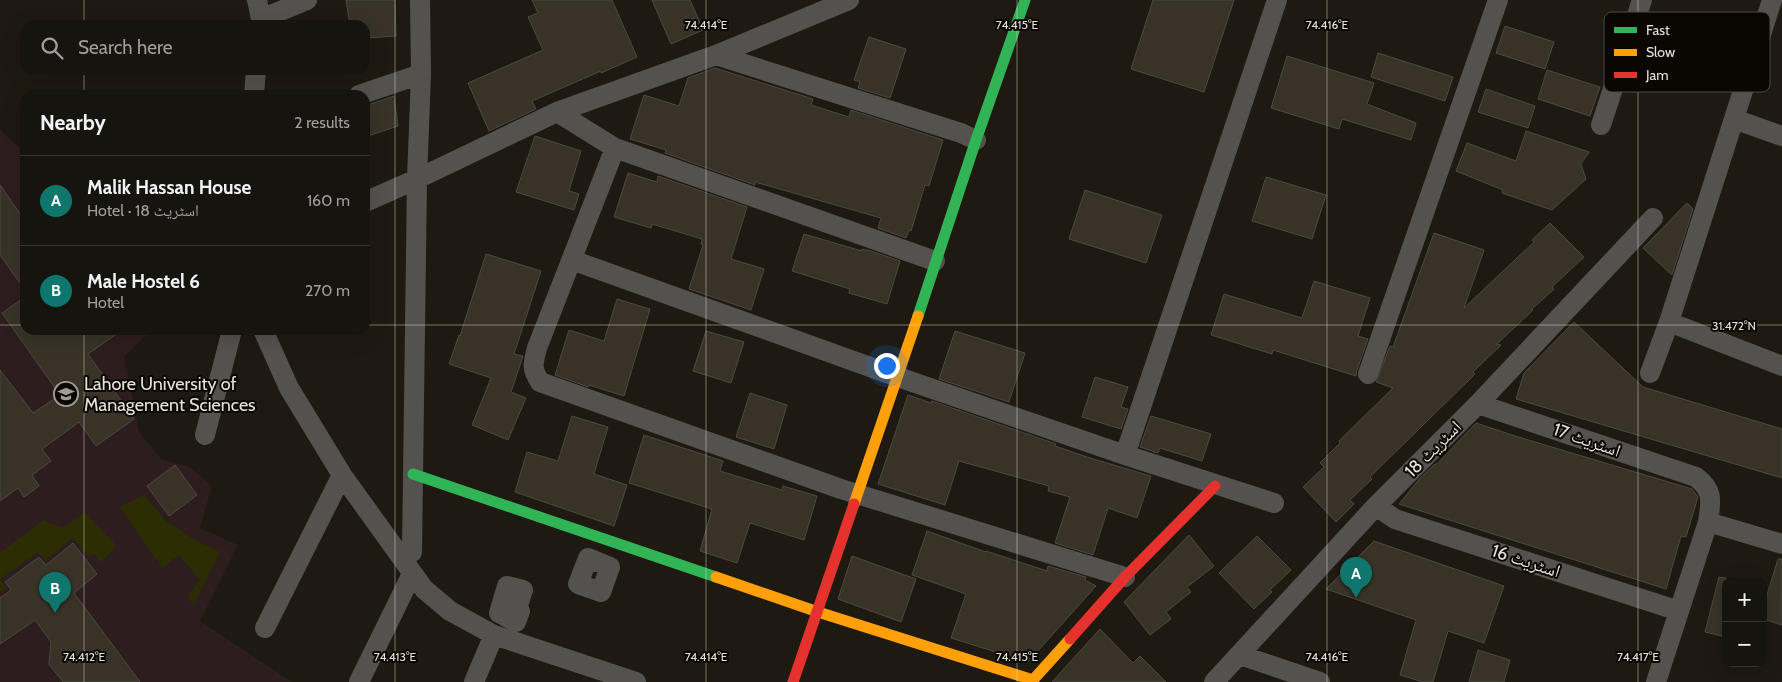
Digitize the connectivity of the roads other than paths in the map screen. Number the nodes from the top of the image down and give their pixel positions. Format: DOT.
graph roads {
  1 [pos="307,0"];
  2 [pos="420,0"];
  3 [pos="849,0"];
  4 [pos="1025,0"];
  5 [pos="1277,0"];
  6 [pos="1498,0"];
  7 [pos="1642,0"];
  8 [pos="1638,12"];
  9 [pos="260,15"];
  10 [pos="716,56"];
  11 [pos="421,74"];
  12 [pos="256,75"];
  13 [pos="254,90"];
  14 [pos="370,91"];
  15 [pos="1612,92"];
  16 [pos="1743,92"];
  17 [pos="558,112"];
  18 [pos="1734,119"];
  19 [pos="1601,125"];
  20 [pos="965,135"];
  21 [pos="1782,136"];
  22 [pos="615,148"];
  23 [pos="417,179"];
  24 [pos="370,200"];
  25 [pos="1654,218"];
  26 [pos="924,257"];
  27 [pos="572,260"];
  28 [pos="1669,322"];
  29 [pos="231,335"];
  30 [pos="265,335"];
  31 [pos="1782,366"];
  32 [pos="885,372"];
  33 [pos="1650,373"];
  34 [pos="1368,374"];
  35 [pos="1478,404"];
  36 [pos="205,435"];
  37 [pos="1125,456"];
  38 [pos="413,474"];
  39 [pos="342,475"];
  40 [pos="1216,486"];
  41 [pos="845,490"];
  42 [pos="1274,503"];
  43 [pos="1376,506"];
  44 [pos="1708,522"];
  45 [pos="1782,544"];
  46 [pos="402,557"];
  47 [pos="412,574"];
  48 [pos="1125,577"];
  49 [pos="1679,611"];
  50 [pos="818,612"];
  51 [pos="265,628"];
  52 [pos="494,635"];
  53 [pos="1240,655"];
  54 [pos="591,675"];
  55 [pos="359,682"];
  56 [pos="474,682"];
  57 [pos="636,682"];
  58 [pos="794,682"];
  59 [pos="1214,682"];
  60 [pos="1320,682"];
  61 [pos="1656,682"];
  1 -- 9 [label="street"];
  2 -- 11 [label="street"];
  3 -- 10 [label="street"];
  4 -- 20 [label="street"];
  5 -- 37 [label="street"];
  6 -- 34 [label="street"];
  7 -- 8 [label="street"];
  10 -- 17 [label="street"];
  10 -- 20 [label="street"];
  11 -- 14 [label="street"];
  11 -- 23 [label="street"];
  12 -- 13 [label="street"];
  15 -- 19 [label="street"];
  16 -- 18 [label="street"];
  17 -- 22 [label="street"];
  17 -- 23 [label="street"];
  18 -- 21 [label="street"];
  18 -- 28 [label="street"];
  20 -- 26 [label="street"];
  22 -- 26 [label="street"];
  22 -- 27 [label="street"];
  23 -- 24 [label="street"];
  23 -- 38 [label="street"];
  25 -- 35 [label="street, اسٹریٹ 18"];
  26 -- 32 [label="street"];
  27 -- 32 [label="street"];
  27 -- 41 [label="street"];
  28 -- 31 [label="street"];
  28 -- 33 [label="street"];
  29 -- 36 [label="street"];
  30 -- 39 [label="street"];
  32 -- 37 [label="street"];
  32 -- 41 [label="street"];
  35 -- 43 [label="street, اسٹریٹ 18"];
  35 -- 44 [label="street, اسٹریٹ 17"];
  37 -- 40 [label="street"];
  38 -- 46 [label="street"];
  38 -- 50 [label="street"];
  39 -- 46 [label="street"];
  39 -- 51 [label="street"];
  40 -- 42 [label="street"];
  40 -- 48 [label="street"];
  41 -- 48 [label="street"];
  41 -- 50 [label="street"];
  43 -- 49 [label="street, اسٹریٹ 16"];
  43 -- 53 [label="street, اسٹریٹ 18"];
  44 -- 45 [label="street"];
  44 -- 49 [label="street"];
  46 -- 47 [label="street"];
  47 -- 52 [label="street"];
  47 -- 55 [label="street"];
  48 -- 50 [label="street"];
  49 -- 61 [label="street"];
  50 -- 58 [label="street"];
  52 -- 54 [label="street"];
  52 -- 56 [label="street"];
  53 -- 59 [label="street, اسٹریٹ 18"];
  53 -- 60 [label="street"];
  54 -- 57 [label="street"];
}
